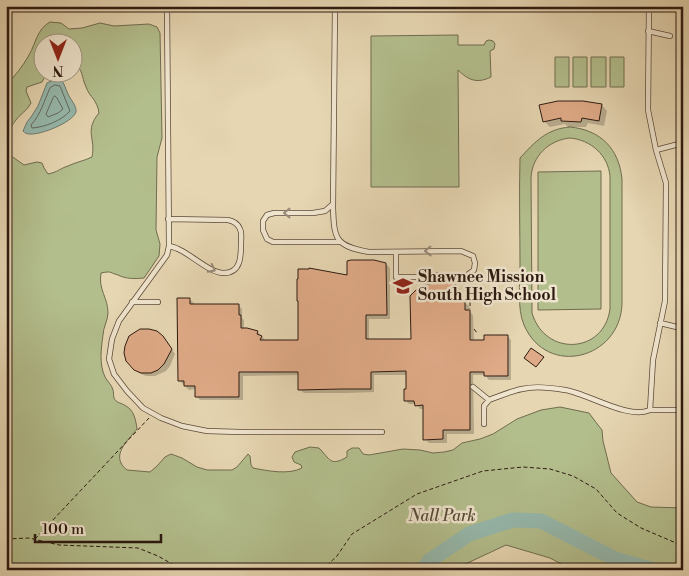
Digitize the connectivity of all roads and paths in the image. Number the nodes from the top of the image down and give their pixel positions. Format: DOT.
graph roads {
  1 [pos="167,6"];
  2 [pos="335,6"];
  3 [pos="649,6"];
  4 [pos="648,32"];
  5 [pos="670,36"];
  6 [pos="678,144"];
  7 [pos="656,150"];
  8 [pos="333,204"];
  9 [pos="168,219"];
  10 [pos="340,242"];
  11 [pos="169,246"];
  12 [pos="396,252"];
  13 [pos="132,302"];
  14 [pos="158,302"];
  15 [pos="470,302"];
  16 [pos="470,310"];
  17 [pos="660,323"];
  18 [pos="681,328"];
  19 [pos="474,329"];
  20 [pos="477,333"];
  21 [pos="473,387"];
  22 [pos="489,400"];
  23 [pos="650,410"];
  24 [pos="683,410"];
  25 [pos="153,413"];
  26 [pos="484,424"];
  27 [pos="382,432"];
  28 [pos="6,539"];
  29 [pos="34,539"];
  30 [pos="683,546"];
  31 [pos="184,570"];
  32 [pos="322,570"];
  1 -- 9 [label="lane"];
  2 -- 8 [label="lane"];
  3 -- 4 [label="lane"];
  4 -- 5 [label="lane"];
  4 -- 7 [label="lane"];
  6 -- 7 [label="lane"];
  7 -- 17 [label="lane"];
  8 -- 10 [label="lane"];
  8 -- 10 [label="lane, one-way"];
  9 -- 11 [label="lane"];
  11 -- 9 [label="lane, one-way"];
  10 -- 12 [label="lane"];
  11 -- 13 [label="lane"];
  12 -- 12 [label="lane, one-way"];
  13 -- 14 [label="lane"];
  13 -- 25 [label="lane"];
  15 -- 16 [label="path"];
  17 -- 18 [label="lane"];
  17 -- 23 [label="lane"];
  19 -- 20 [label="path"];
  21 -- 22 [label="lane"];
  22 -- 23 [label="lane"];
  22 -- 26 [label="lane"];
  23 -- 24 [label="lane"];
  25 -- 27 [label="lane"];
  25 -- 29 [label="path"];
  28 -- 29 [label="path"];
  29 -- 31 [label="path"];
  30 -- 32 [label="path"];
}
